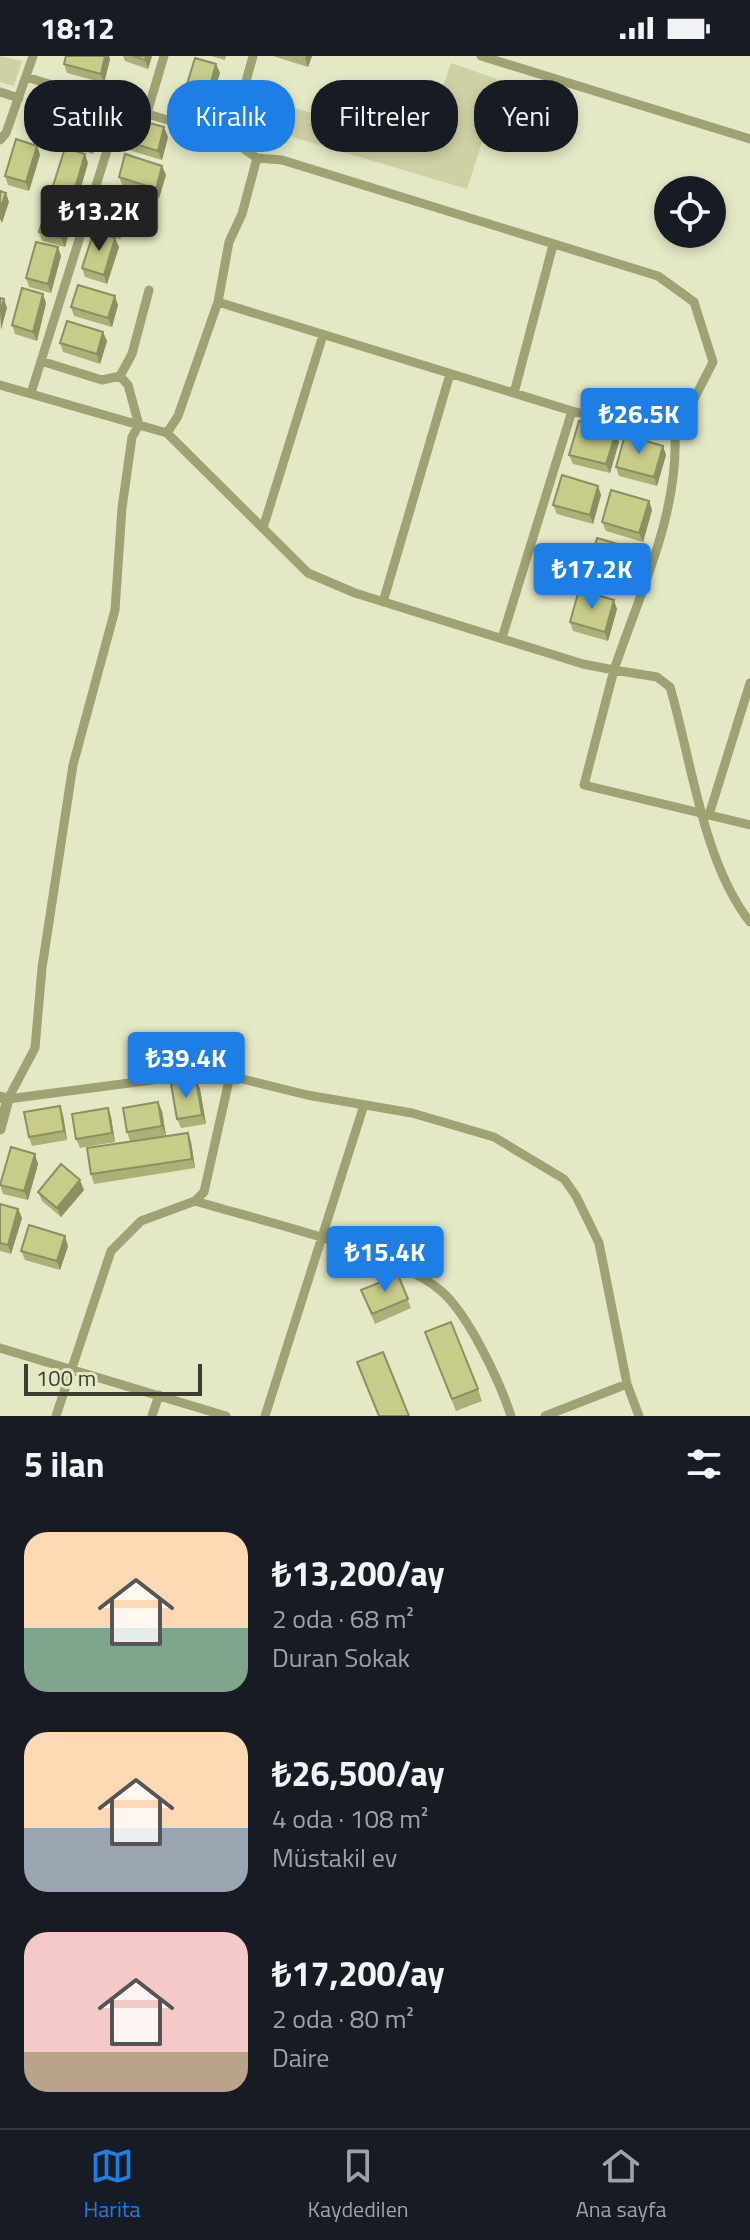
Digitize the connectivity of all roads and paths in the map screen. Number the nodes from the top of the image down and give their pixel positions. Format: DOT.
graph roads {
  1 [pos="164,56"];
  2 [pos="253,56"];
  3 [pos="481,56"];
  4 [pos="30,57"];
  5 [pos="26,77"];
  6 [pos="36,80"];
  7 [pos="246,80"];
  8 [pos="0,92"];
  9 [pos="19,98"];
  10 [pos="151,100"];
  11 [pos="750,139"];
  12 [pos="0,140"];
  13 [pos="107,152"];
  14 [pos="248,152"];
  15 [pos="257,158"];
  16 [pos="553,245"];
  17 [pos="149,290"];
  18 [pos="218,302"];
  19 [pos="323,335"];
  20 [pos="44,362"];
  21 [pos="450,374"];
  22 [pos="120,376"];
  23 [pos="0,385"];
  24 [pos="31,393"];
  25 [pos="514,393"];
  26 [pos="572,411"];
  27 [pos="139,425"];
  28 [pos="167,433"];
  29 [pos="675,436"];
  30 [pos="263,528"];
  31 [pos="383,602"];
  32 [pos="502,638"];
  33 [pos="614,670"];
  34 [pos="750,683"];
  35 [pos="705,814"];
  36 [pos="750,825"];
  37 [pos="750,922"];
  38 [pos="230,1076"];
  39 [pos="4,1098"];
  40 [pos="364,1105"];
  41 [pos="0,1129"];
  42 [pos="195,1201"];
  43 [pos="319,1238"];
  44 [pos="0,1348"];
  45 [pos="70,1369"];
  46 [pos="627,1384"];
  47 [pos="159,1395"];
  48 [pos="56,1416"];
  49 [pos="152,1416"];
  50 [pos="226,1416"];
  51 [pos="265,1416"];
  52 [pos="511,1416"];
  53 [pos="545,1416"];
  54 [pos="639,1416"];
  1 -- 10 [label="street"];
  2 -- 7 [label="street"];
  3 -- 11 [label="street"];
  4 -- 5 [label="street"];
  5 -- 6 [label="street"];
  5 -- 9 [label="street"];
  8 -- 9 [label="street"];
  9 -- 12 [label="street"];
  13 -- 20 [label="street"];
  14 -- 15 [label="street"];
  15 -- 16 [label="street"];
  15 -- 18 [label="street"];
  16 -- 25 [label="street"];
  16 -- 29 [label="street"];
  17 -- 22 [label="street"];
  18 -- 19 [label="street"];
  18 -- 28 [label="street"];
  19 -- 21 [label="street"];
  19 -- 30 [label="street"];
  20 -- 22 [label="street"];
  20 -- 24 [label="street"];
  21 -- 25 [label="street"];
  21 -- 31 [label="street"];
  22 -- 27 [label="street"];
  23 -- 24 [label="street"];
  24 -- 27 [label="street"];
  25 -- 26 [label="street"];
  26 -- 29 [label="street"];
  26 -- 32 [label="street"];
  27 -- 28 [label="street"];
  27 -- 39 [label="street"];
  28 -- 30 [label="street"];
  29 -- 33 [label="street"];
  30 -- 31 [label="street"];
  31 -- 32 [label="street"];
  32 -- 33 [label="street"];
  33 -- 35 [label="street"];
  33 -- 35 [label="street"];
  34 -- 35 [label="street"];
  35 -- 36 [label="street"];
  35 -- 37 [label="street"];
  38 -- 39 [label="street"];
  38 -- 40 [label="street"];
  38 -- 42 [label="street"];
  39 -- 41 [label="street"];
  40 -- 43 [label="street"];
  40 -- 46 [label="street"];
  42 -- 43 [label="street"];
  42 -- 45 [label="street"];
  43 -- 51 [label="street"];
  43 -- 52 [label="street"];
  44 -- 45 [label="street"];
  45 -- 47 [label="street"];
  45 -- 48 [label="street"];
  46 -- 53 [label="street"];
  46 -- 54 [label="street"];
  47 -- 49 [label="street"];
  47 -- 50 [label="street"];
}
